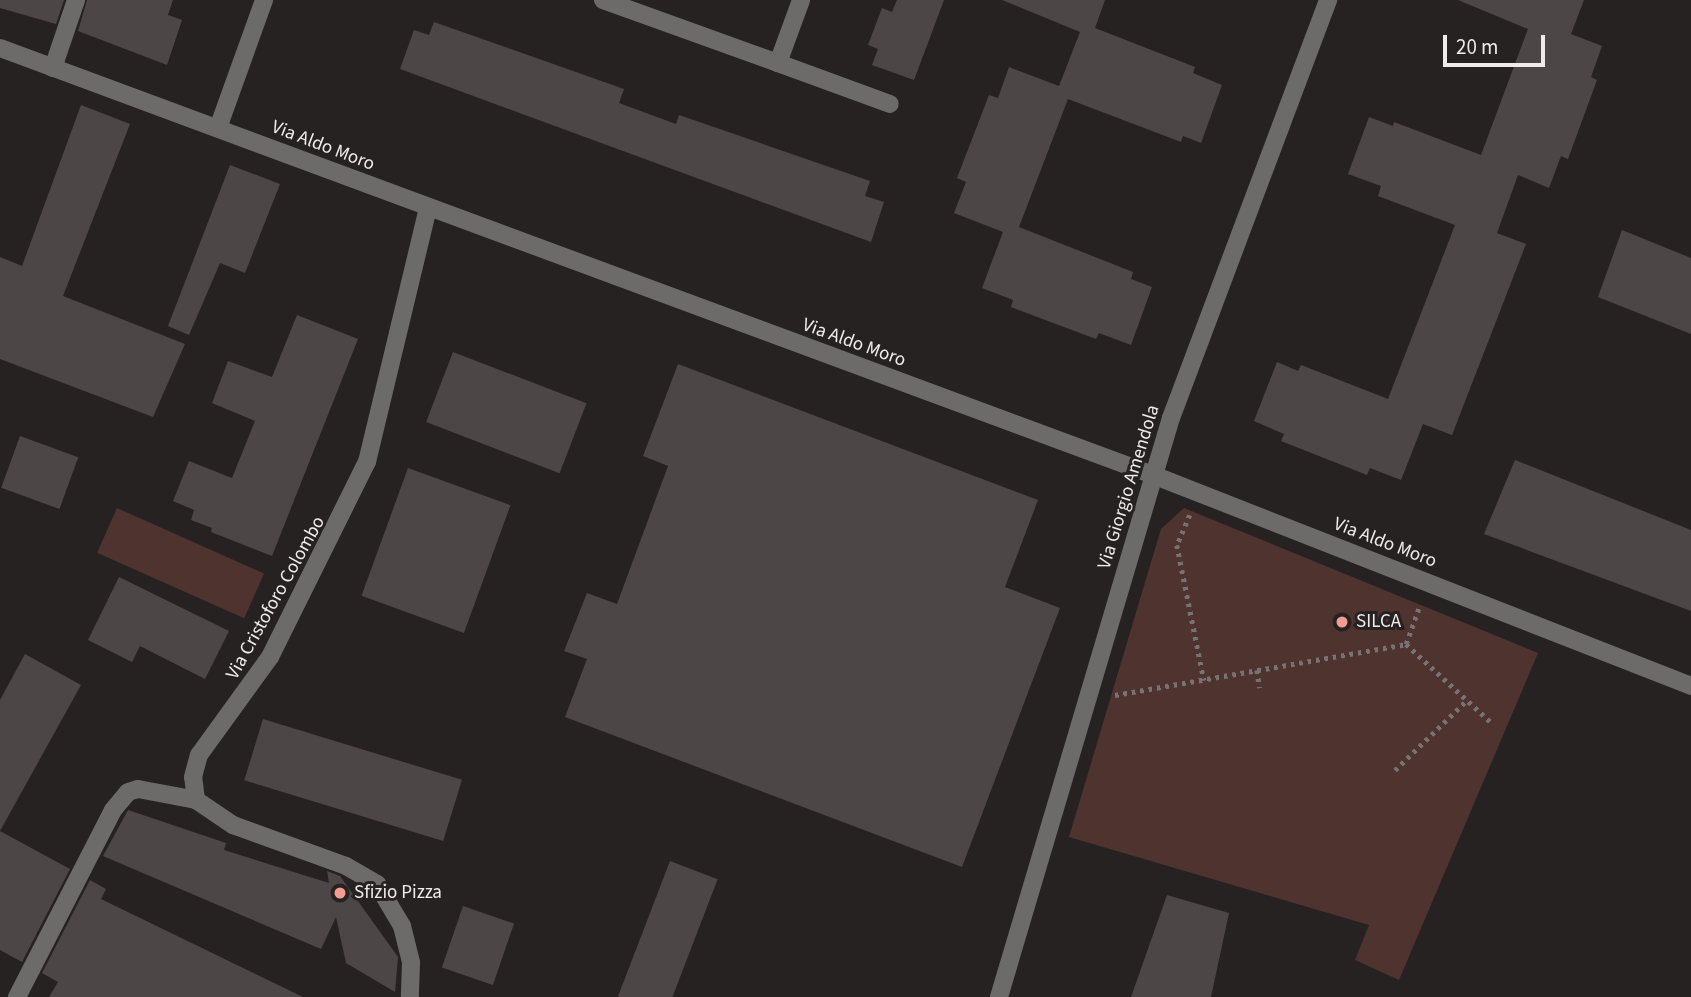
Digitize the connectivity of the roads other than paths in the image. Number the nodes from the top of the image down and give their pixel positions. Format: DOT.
graph roads {
  1 [pos="76,0"];
  2 [pos="264,0"];
  3 [pos="603,0"];
  4 [pos="801,0"];
  5 [pos="1328,0"];
  6 [pos="0,48"];
  7 [pos="778,63"];
  8 [pos="53,68"];
  9 [pos="890,104"];
  10 [pos="218,128"];
  11 [pos="428,208"];
  12 [pos="1153,475"];
  13 [pos="1691,686"];
  14 [pos="196,800"];
  15 [pos="20,989"];
  16 [pos="410,997"];
  17 [pos="999,997"];
  1 -- 8 [label="street"];
  2 -- 10 [label="street"];
  3 -- 7 [label="street"];
  4 -- 7 [label="street"];
  5 -- 12 [label="street, Via Giorgio Amendola"];
  6 -- 8 [label="street, Via Aldo Moro"];
  7 -- 9 [label="street"];
  8 -- 10 [label="street, Via Aldo Moro"];
  10 -- 11 [label="street, Via Aldo Moro"];
  11 -- 12 [label="street, Via Aldo Moro"];
  11 -- 14 [label="street, Via Cristoforo Colombo"];
  12 -- 13 [label="street, Via Aldo Moro"];
  12 -- 17 [label="street, Via Giorgio Amendola"];
  14 -- 15 [label="street"];
  14 -- 16 [label="street"];
}
